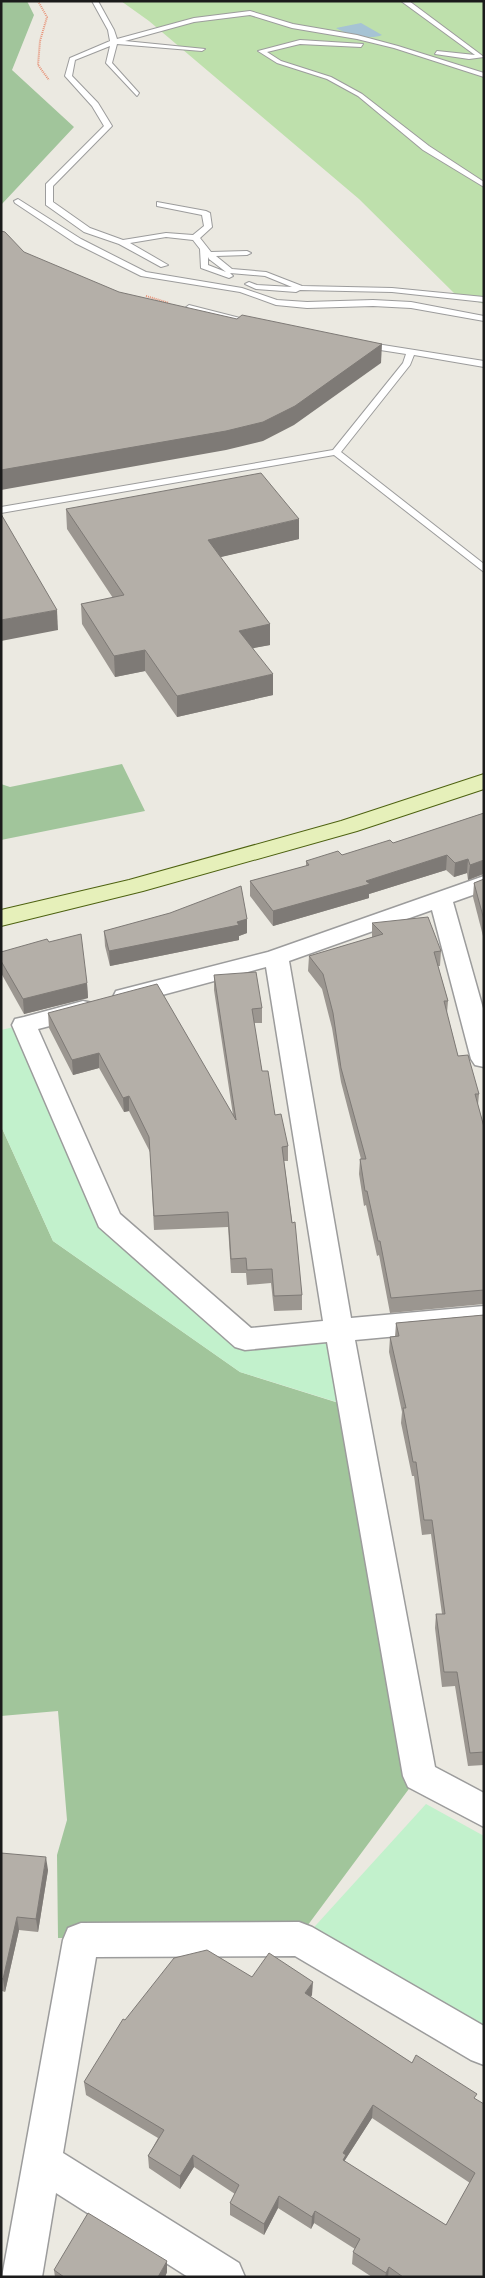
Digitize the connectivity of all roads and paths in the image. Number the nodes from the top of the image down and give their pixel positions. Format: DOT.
graph roads {
  1 [pos="95,1"];
  2 [pos="404,1"];
  3 [pos="114,42"];
  4 [pos="396,47"];
  5 [pos="202,49"];
  6 [pos="484,75"];
  7 [pos="137,94"];
  8 [pos="484,185"];
  9 [pos="18,201"];
  10 [pos="160,204"];
  11 [pos="195,238"];
  12 [pos="122,242"];
  13 [pos="206,251"];
  14 [pos="247,253"];
  15 [pos="164,265"];
  16 [pos="484,300"];
  17 [pos="190,308"];
  18 [pos="484,309"];
  19 [pos="484,318"];
  20 [pos="244,322"];
  21 [pos="351,342"];
  22 [pos="410,354"];
  23 [pos="484,364"];
  24 [pos="336,452"];
  25 [pos="1,510"];
  26 [pos="484,569"];
  27 [pos="484,781"];
  28 [pos="484,883"];
  29 [pos="441,899"];
  30 [pos="1,918"];
  31 [pos="276,957"];
  32 [pos="484,1059"];
  33 [pos="484,1317"];
  34 [pos="339,1329"];
  35 [pos="484,1811"];
  36 [pos="484,2047"];
  37 [pos="41,2161"];
  38 [pos="22,2277"];
  39 [pos="225,2277"];
  1 -- 3 [label="lane"];
  2 -- 4 [label="lane"];
  3 -- 4 [label="lane"];
  3 -- 5 [label="lane"];
  3 -- 7 [label="lane"];
  3 -- 12 [label="lane"];
  4 -- 6 [label="lane"];
  4 -- 8 [label="lane"];
  9 -- 19 [label="lane"];
  10 -- 11 [label="lane"];
  11 -- 12 [label="lane"];
  11 -- 13 [label="lane"];
  12 -- 15 [label="lane"];
  13 -- 14 [label="lane"];
  13 -- 16 [label="lane"];
  13 -- 18 [label="lane"];
  17 -- 20 [label="lane"];
  21 -- 22 [label="lane"];
  22 -- 23 [label="lane"];
  22 -- 24 [label="lane"];
  24 -- 25 [label="lane"];
  24 -- 26 [label="lane"];
  27 -- 30 [label="street"];
  28 -- 29 [label="street"];
  29 -- 31 [label="street"];
  29 -- 32 [label="street"];
  31 -- 34 [label="street"];
  31 -- 34 [label="street"];
  33 -- 34 [label="street"];
  34 -- 35 [label="street"];
  36 -- 37 [label="street"];
  37 -- 38 [label="street"];
  37 -- 39 [label="street"];
}
